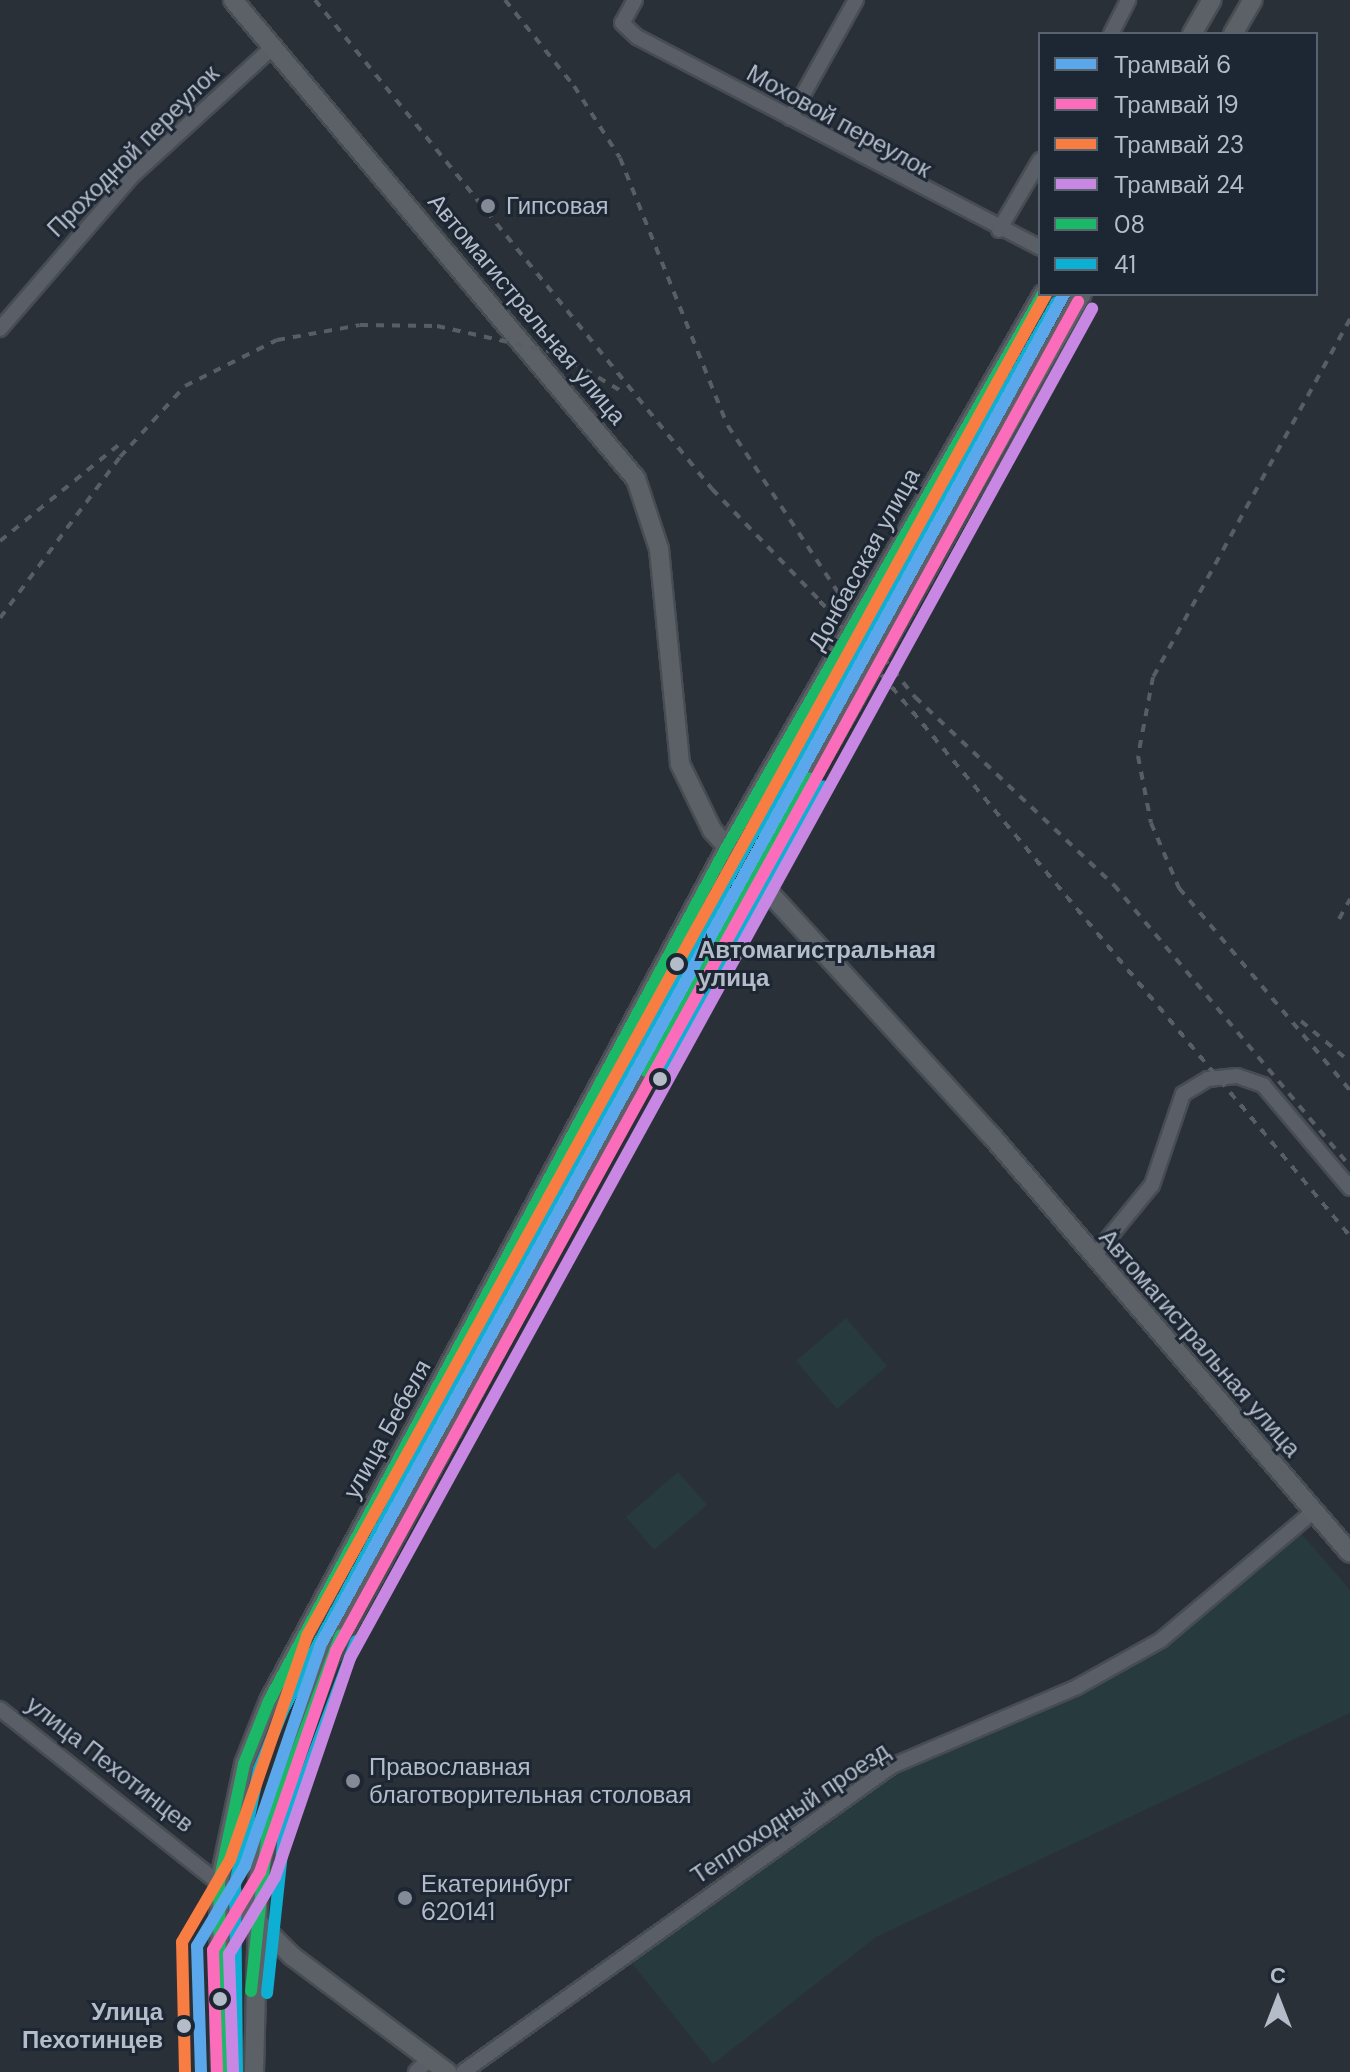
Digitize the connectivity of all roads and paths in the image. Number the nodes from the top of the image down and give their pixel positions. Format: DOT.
graph roads {
  1 [pos="233,0"];
  2 [pos="635,0"];
  3 [pos="856,0"];
  4 [pos="1128,0"];
  5 [pos="1212,0"];
  6 [pos="1253,0"];
  7 [pos="1112,32"];
  8 [pos="1193,32"];
  9 [pos="1234,32"];
  10 [pos="273,47"];
  11 [pos="790,118"];
  12 [pos="1038,163"];
  13 [pos="999,230"];
  14 [pos="1038,247"];
  15 [pos="1042,296"];
  16 [pos="1081,296"];
  17 [pos="0,329"];
  18 [pos="727,847"];
  19 [pos="756,877"];
  20 [pos="1350,1188"];
  21 [pos="1093,1257"];
  22 [pos="1314,1511"];
  23 [pos="1350,1553"];
  24 [pos="0,1709"];
  25 [pos="219,1883"];
  26 [pos="255,1923"];
  27 [pos="422,2066"];
  28 [pos="221,2072"];
  29 [pos="254,2072"];
  30 [pos="447,2072"];
  31 [pos="463,2072"];
  1 -- 10 [label="main road, Автомагистральная улица"];
  2 -- 11 [label="street, Моховой переулок"];
  3 -- 11 [label="street"];
  4 -- 7 [label="street"];
  5 -- 8 [label="main road"];
  6 -- 9 [label="main road"];
  10 -- 17 [label="street, Проходной переулок"];
  10 -- 18 [label="main road, Автомагистральная улица"];
  11 -- 13 [label="street, Моховой переулок"];
  12 -- 13 [label="street"];
  13 -- 14 [label="street, Моховой переулок"];
  15 -- 18 [label="main road, Донбасская улица"];
  16 -- 19 [label="main road"];
  18 -- 19 [label="main road, Автомагистральная улица"];
  18 -- 25 [label="main road, улица Бебеля"];
  19 -- 21 [label="main road, Автомагистральная улица"];
  19 -- 26 [label="main road"];
  20 -- 21 [label="street"];
  21 -- 22 [label="main road, Автомагистральная улица"];
  22 -- 23 [label="main road, Автомагистральная улица"];
  22 -- 31 [label="street, Теплоходный проезд"];
  24 -- 25 [label="street, улица Пехотинцев"];
  25 -- 26 [label="main road, улица Пехотинцев"];
  25 -- 28 [label="main road, улица Бебеля"];
  26 -- 27 [label="main road, улица Пехотинцев"];
  26 -- 29 [label="main road"];
  27 -- 30 [label="main road, улица Пехотинцев"];
}
